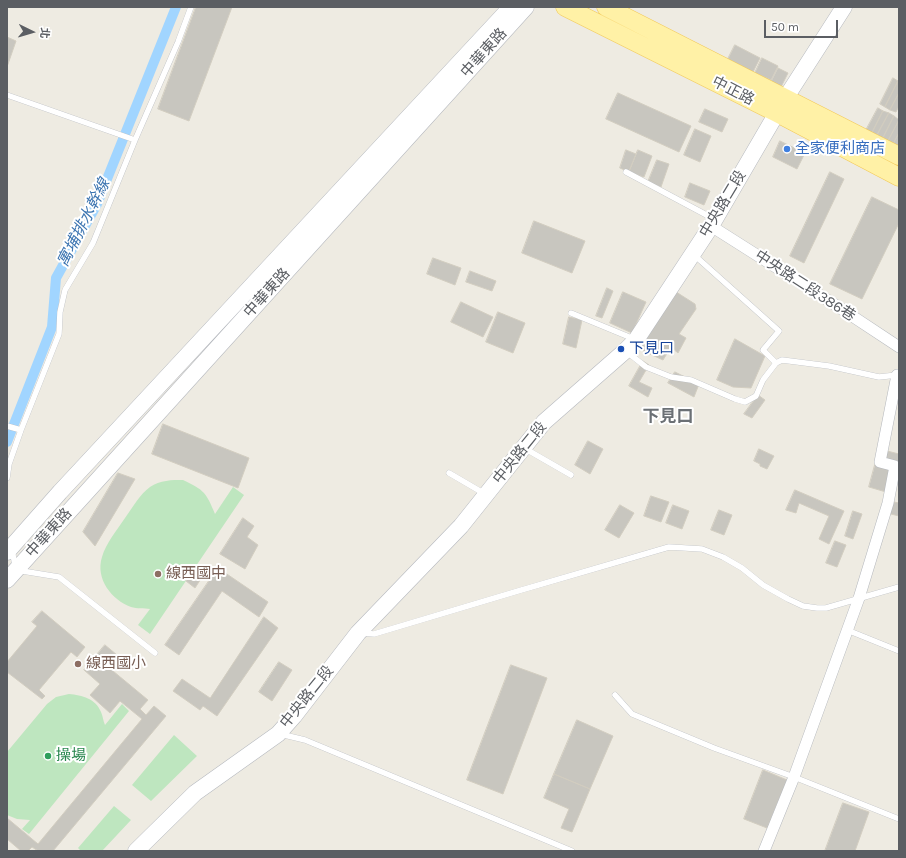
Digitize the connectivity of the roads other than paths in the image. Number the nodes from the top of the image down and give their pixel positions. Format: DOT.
graph roads {
  1 [pos="191,7"];
  2 [pos="511,7"];
  3 [pos="526,7"];
  4 [pos="565,7"];
  5 [pos="606,7"];
  6 [pos="844,7"];
  7 [pos="7,95"];
  8 [pos="781,106"];
  9 [pos="135,140"];
  10 [pos="899,156"];
  11 [pos="626,172"];
  12 [pos="899,177"];
  13 [pos="713,222"];
  14 [pos="692,253"];
  15 [pos="571,313"];
  16 [pos="630,345"];
  17 [pos="899,347"];
  18 [pos="776,362"];
  19 [pos="898,374"];
  20 [pos="7,426"];
  21 [pos="21,430"];
  22 [pos="524,448"];
  23 [pos="449,473"];
  24 [pos="571,475"];
  25 [pos="7,478"];
  26 [pos="486,495"];
  27 [pos="9,546"];
  28 [pos="11,575"];
  29 [pos="899,587"];
  30 [pos="859,598"];
  31 [pos="847,630"];
  32 [pos="358,633"];
  33 [pos="899,651"];
  34 [pos="155,653"];
  35 [pos="615,695"];
  36 [pos="278,734"];
  37 [pos="794,777"];
  38 [pos="899,819"];
  39 [pos="142,849"];
  40 [pos="572,851"];
  41 [pos="764,851"];
  1 -- 9 [label="lane"];
  2 -- 27 [label="main road, 中華東路"];
  3 -- 28 [label="main road, 中華東路"];
  4 -- 8 [label="main road, 中正路"];
  5 -- 8 [label="main road, 中正路"];
  6 -- 8 [label="main road, 中央路二段"];
  7 -- 9 [label="lane"];
  8 -- 10 [label="main road, 中正路"];
  8 -- 12 [label="main road, 中正路"];
  8 -- 13 [label="main road, 中央路二段"];
  9 -- 21 [label="lane"];
  11 -- 13 [label="lane"];
  13 -- 14 [label="main road, 中央路二段"];
  13 -- 17 [label="street, 中央路二段386巷"];
  14 -- 16 [label="main road, 中央路二段"];
  14 -- 18 [label="lane"];
  15 -- 16 [label="lane"];
  16 -- 18 [label="lane"];
  16 -- 22 [label="main road, 中央路二段"];
  18 -- 19 [label="lane"];
  19 -- 30 [label="street"];
  20 -- 21 [label="lane"];
  21 -- 25 [label="lane"];
  22 -- 24 [label="lane"];
  22 -- 26 [label="main road, 中央路二段"];
  23 -- 26 [label="lane"];
  26 -- 32 [label="main road, 中央路二段"];
  27 -- 28 [label="lane"];
  28 -- 34 [label="lane"];
  29 -- 30 [label="lane"];
  30 -- 31 [label="street"];
  30 -- 32 [label="lane"];
  31 -- 33 [label="lane"];
  31 -- 37 [label="street"];
  32 -- 36 [label="main road, 中央路二段"];
  35 -- 37 [label="lane"];
  36 -- 39 [label="main road, 中央路二段"];
  36 -- 40 [label="lane"];
  37 -- 38 [label="lane"];
  37 -- 41 [label="street"];
}
